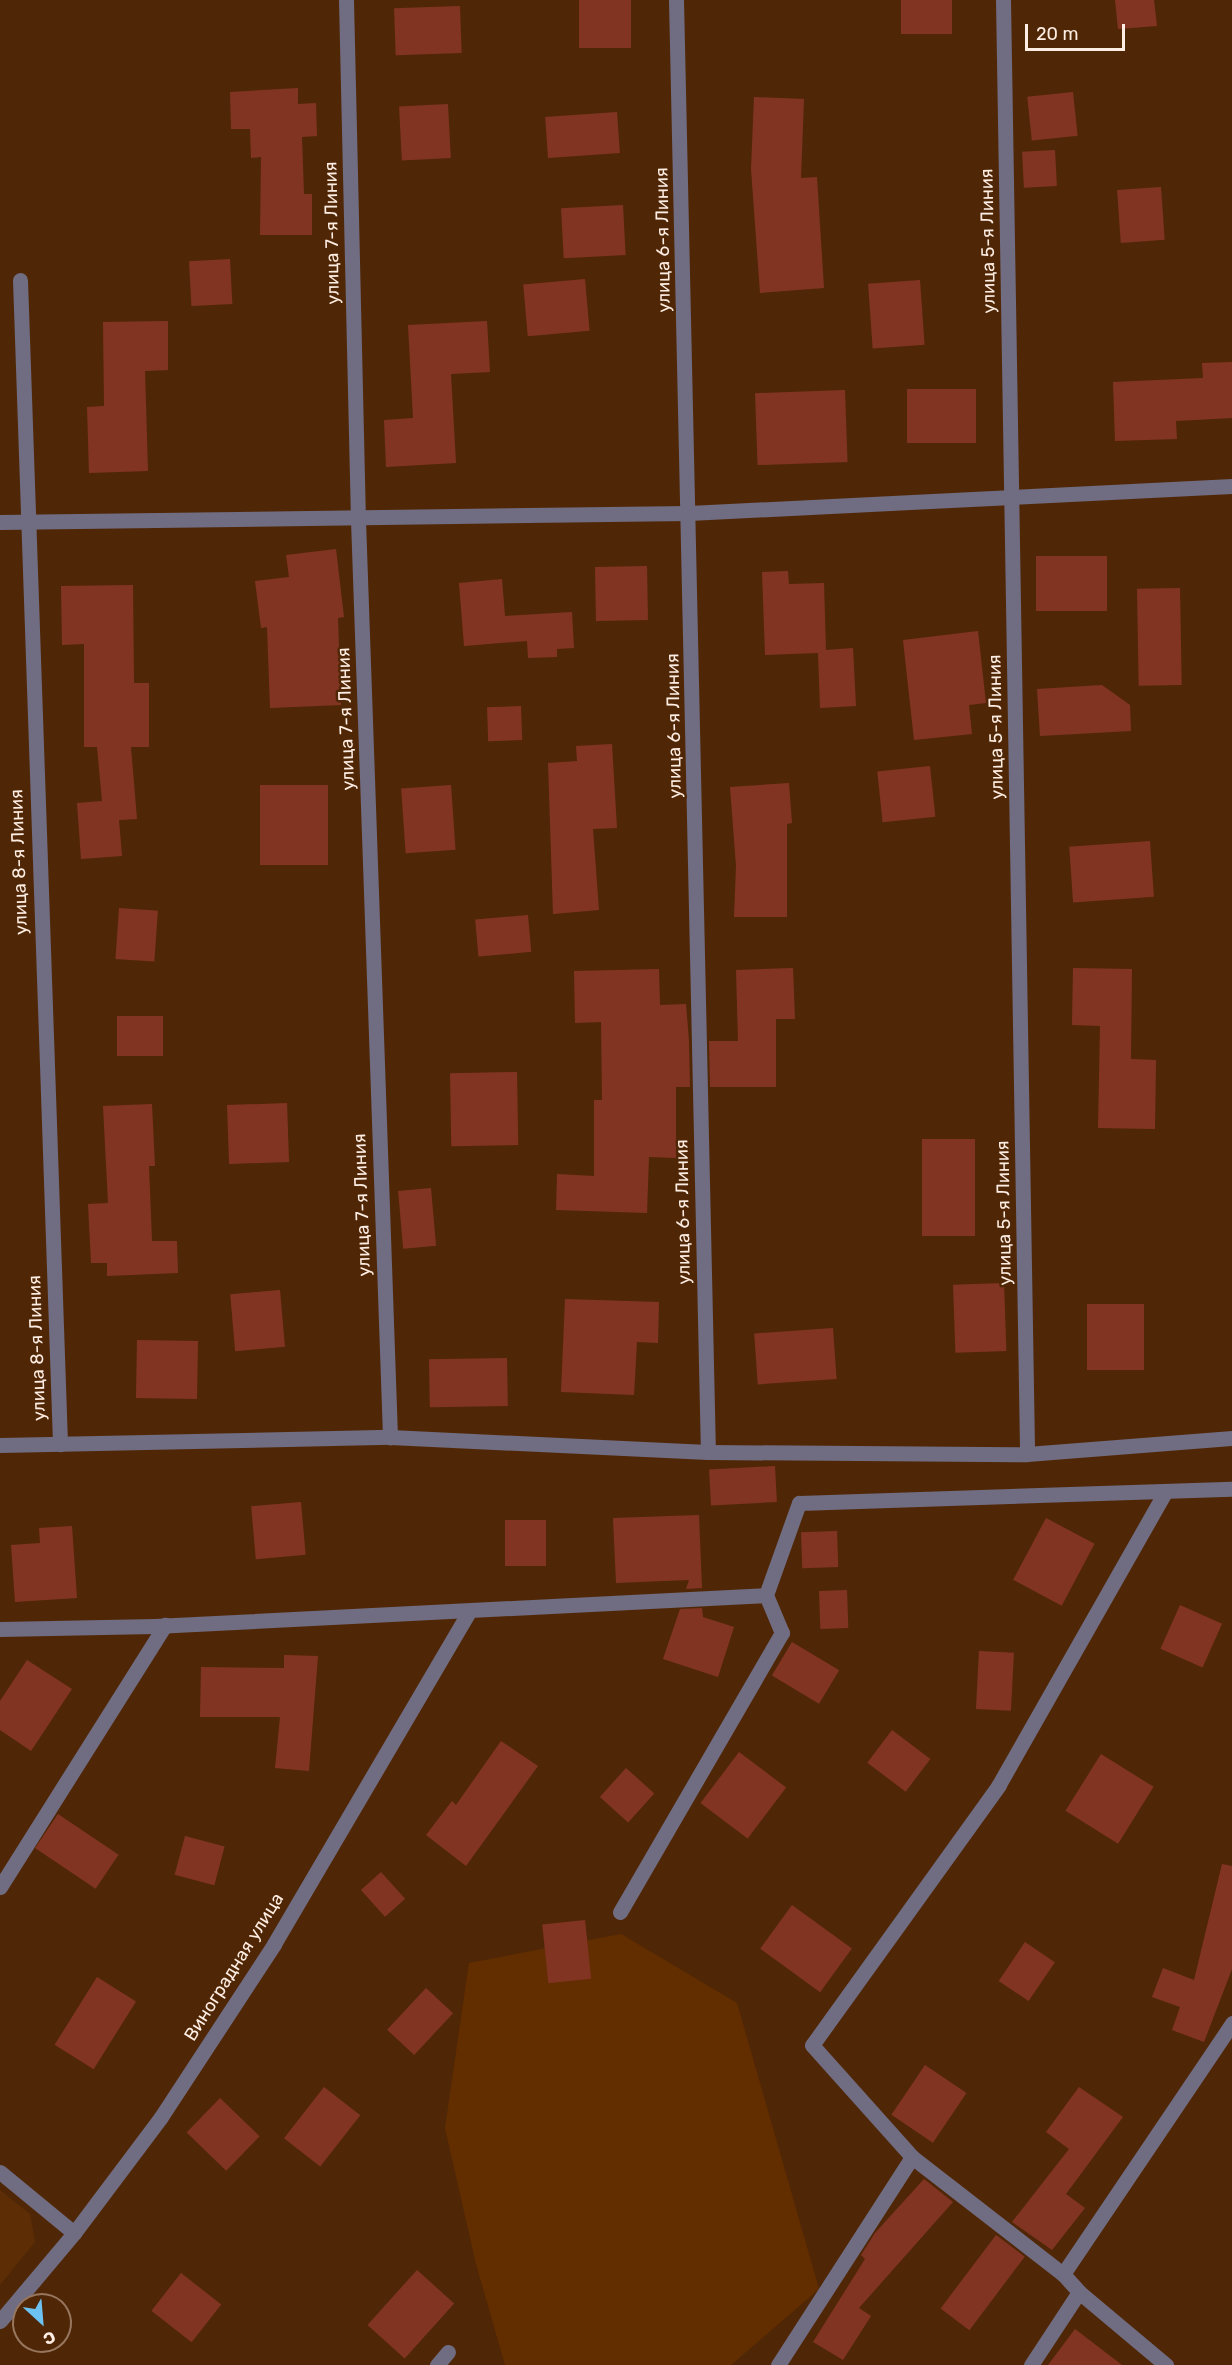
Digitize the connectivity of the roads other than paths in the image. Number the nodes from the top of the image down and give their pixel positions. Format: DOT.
graph roads {
  1 [pos="346,0"];
  2 [pos="676,0"];
  3 [pos="1003,0"];
  4 [pos="20,280"];
  5 [pos="1232,486"];
  6 [pos="1011,499"];
  7 [pos="689,513"];
  8 [pos="358,520"];
  9 [pos="0,522"];
  10 [pos="27,522"];
  11 [pos="390,1437"];
  12 [pos="1232,1438"];
  13 [pos="60,1444"];
  14 [pos="0,1445"];
  15 [pos="708,1452"];
  16 [pos="1027,1454"];
  17 [pos="1232,1490"];
  18 [pos="1164,1494"];
  19 [pos="766,1595"];
  20 [pos="469,1612"];
  21 [pos="165,1626"];
  22 [pos="0,1629"];
  23 [pos="0,1887"];
  24 [pos="620,1912"];
  25 [pos="1232,2023"];
  26 [pos="912,2157"];
  27 [pos="0,2172"];
  28 [pos="74,2234"];
  29 [pos="1063,2274"];
  30 [pos="1079,2292"];
  31 [pos="0,2321"];
  32 [pos="448,2352"];
  33 [pos="437,2365"];
  34 [pos="777,2365"];
  35 [pos="1031,2365"];
  36 [pos="1166,2365"];
  1 -- 8 [label="street, улица 7-я Линия"];
  2 -- 7 [label="street, улица 6-я Линия"];
  3 -- 6 [label="street, улица 5-я Линия"];
  4 -- 10 [label="street, улица 8-я Линия"];
  5 -- 6 [label="street"];
  6 -- 7 [label="street"];
  6 -- 16 [label="street, улица 5-я Линия"];
  7 -- 8 [label="street"];
  7 -- 15 [label="street, улица 6-я Линия"];
  8 -- 10 [label="street"];
  8 -- 11 [label="street, улица 7-я Линия"];
  9 -- 10 [label="street"];
  10 -- 13 [label="street, улица 8-я Линия"];
  11 -- 13 [label="street"];
  11 -- 15 [label="street"];
  12 -- 16 [label="street"];
  13 -- 14 [label="street"];
  15 -- 16 [label="street"];
  17 -- 18 [label="street"];
  18 -- 19 [label="street"];
  18 -- 26 [label="street"];
  19 -- 20 [label="street"];
  19 -- 24 [label="street"];
  20 -- 21 [label="street"];
  20 -- 28 [label="street, Виноградная улица"];
  21 -- 22 [label="street"];
  21 -- 23 [label="street"];
  25 -- 29 [label="street"];
  26 -- 29 [label="street"];
  26 -- 34 [label="street"];
  27 -- 28 [label="street"];
  28 -- 31 [label="street, Виноградная улица"];
  29 -- 30 [label="street"];
  30 -- 35 [label="street"];
  30 -- 36 [label="street"];
  32 -- 33 [label="street"];
}
